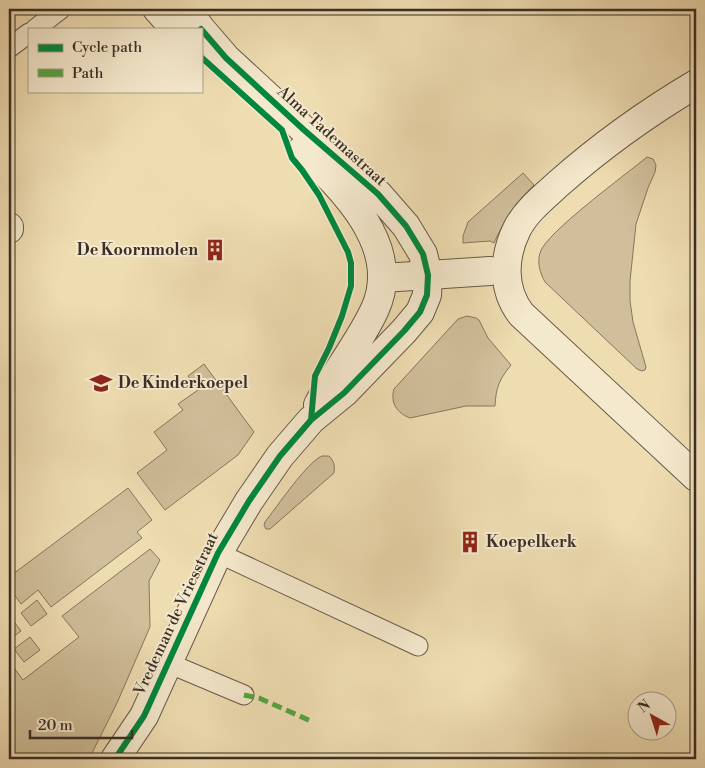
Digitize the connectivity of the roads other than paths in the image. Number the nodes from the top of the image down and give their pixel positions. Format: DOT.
graph roads {
  1 [pos="61,9"];
  2 [pos="171,14"];
  3 [pos="36,28"];
  4 [pos="199,28"];
  5 [pos="202,30"];
  6 [pos="28,34"];
  7 [pos="9,48"];
  8 [pos="202,58"];
  9 [pos="696,84"];
  10 [pos="498,271"];
  11 [pos="428,275"];
  12 [pos="383,278"];
  13 [pos="311,420"];
  14 [pos="696,478"];
  15 [pos="218,553"];
  16 [pos="418,646"];
  17 [pos="168,663"];
  18 [pos="244,695"];
  19 [pos="144,716"];
  20 [pos="115,759"];
  21 [pos="134,759"];
  1 -- 3 [label="lane"];
  2 -- 4 [label="street, Alma Tademastraat"];
  5 -- 11 [label="street, Alma Tademastraat"];
  6 -- 7 [label="lane"];
  8 -- 12 [label="street, Alma Tademastraat"];
  9 -- 10 [label="street"];
  10 -- 11 [label="street"];
  10 -- 14 [label="street"];
  11 -- 12 [label="street"];
  11 -- 13 [label="street, Vredeman de Vriesstraat"];
  12 -- 13 [label="street, Vredeman de Vriesstraat"];
  13 -- 15 [label="street, Vredeman de Vriesstraat"];
  15 -- 16 [label="lane"];
  15 -- 17 [label="street, Vredeman de Vriesstraat"];
  17 -- 18 [label="lane"];
  17 -- 19 [label="street, Vredeman de Vriesstraat"];
  19 -- 20 [label="street, Vredeman de Vriesstraat"];
  19 -- 21 [label="street, Vredeman de Vriesstraat"];
}
